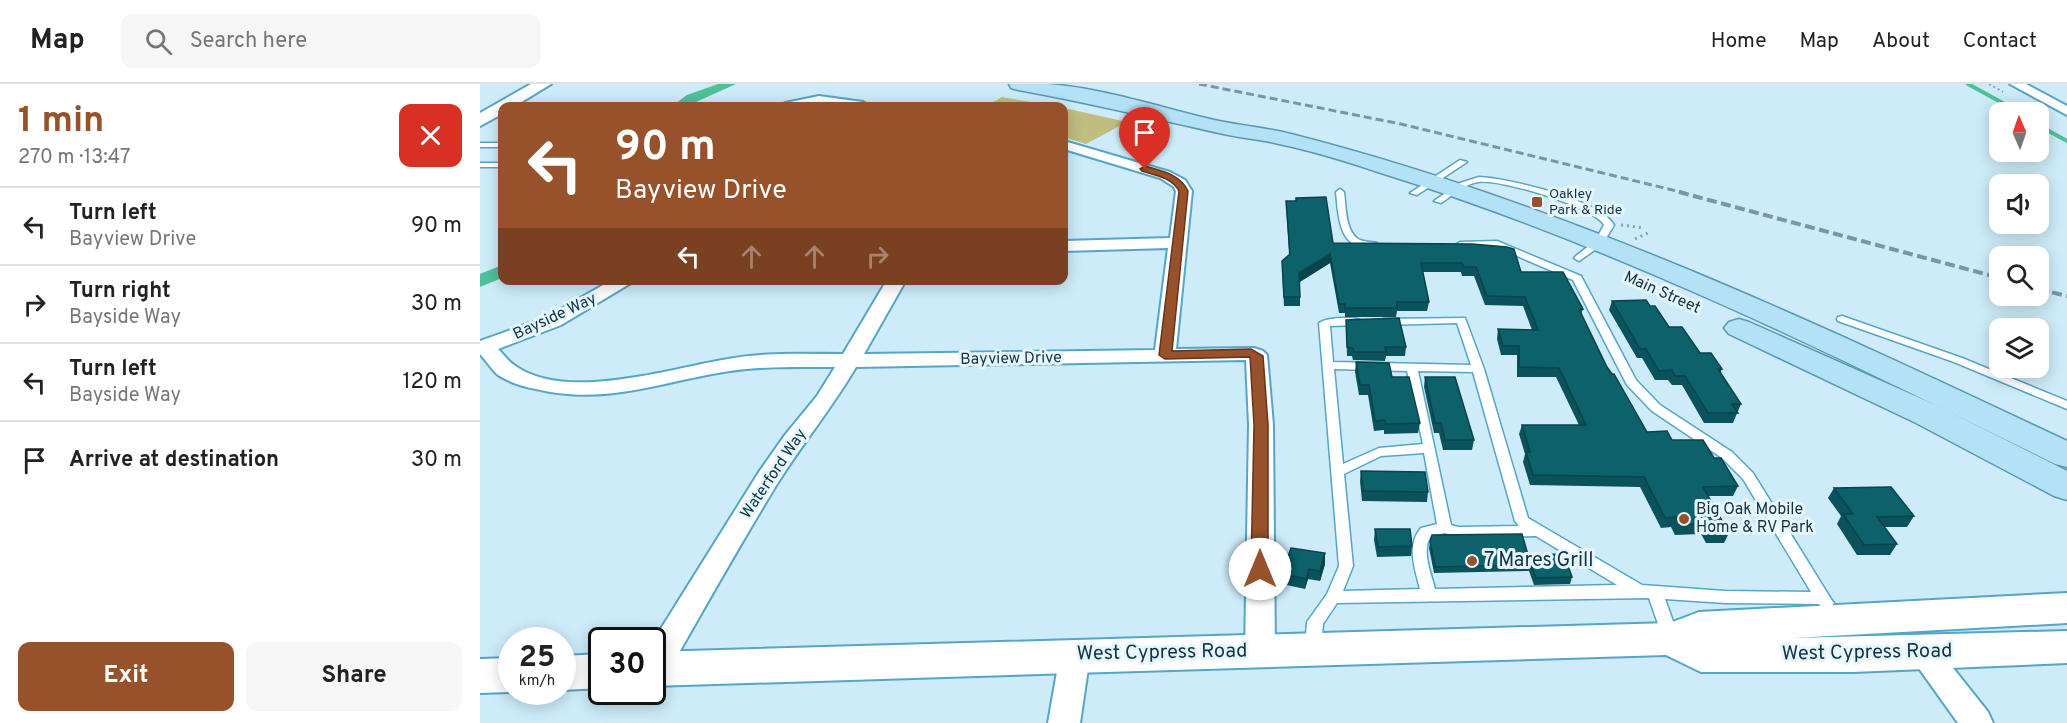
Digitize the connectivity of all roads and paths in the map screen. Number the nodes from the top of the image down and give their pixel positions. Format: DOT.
graph roads {
  1 [pos="543,84"];
  2 [pos="1018,84"];
  3 [pos="2016,84"];
  4 [pos="510,102"];
  5 [pos="809,102"];
  6 [pos="834,102"];
  7 [pos="2067,111"];
  8 [pos="480,145"];
  9 [pos="498,145"];
  10 [pos="1068,146"];
  11 [pos="1463,162"];
  12 [pos="480,165"];
  13 [pos="498,165"];
  14 [pos="1340,192"];
  15 [pos="1435,192"];
  16 [pos="1644,228"];
  17 [pos="1596,242"];
  18 [pos="1177,243"];
  19 [pos="1390,245"];
  20 [pos="1449,245"];
  21 [pos="1068,246"];
  22 [pos="618,285"];
  23 [pos="894,285"];
  24 [pos="1842,319"];
  25 [pos="482,348"];
  26 [pos="1165,355"];
  27 [pos="850,360"];
  28 [pos="1327,365"];
  29 [pos="1412,368"];
  30 [pos="1478,369"];
  31 [pos="2067,405"];
  32 [pos="1430,448"];
  33 [pos="2067,455"];
  34 [pos="1337,472"];
  35 [pos="2067,487"];
  36 [pos="1445,528"];
  37 [pos="1539,531"];
  38 [pos="1647,592"];
  39 [pos="1428,594"];
  40 [pos="1333,597"];
  41 [pos="2067,608"];
  42 [pos="1831,610"];
  43 [pos="1671,639"];
  44 [pos="2067,646"];
  45 [pos="666,647"];
  46 [pos="1312,651"];
  47 [pos="1260,652"];
  48 [pos="1923,653"];
  49 [pos="1076,655"];
  50 [pos="666,669"];
  51 [pos="498,675"];
  52 [pos="480,676"];
  53 [pos="1064,723"];
  54 [pos="1977,723"];
  1 -- 4 [label="street"];
  2 -- 15 [label="main road, Main Street"];
  3 -- 7 [label="street"];
  5 -- 6 [label="street"];
  8 -- 9 [label="lane"];
  10 -- 18 [label="street"];
  11 -- 15 [label="lane"];
  12 -- 13 [label="lane"];
  14 -- 19 [label="lane"];
  15 -- 17 [label="main road, Main Street"];
  15 -- 17 [label="lane"];
  16 -- 17 [label="path"];
  17 -- 33 [label="main road, Main Street"];
  17 -- 35 [label="main road, Main Street"];
  18 -- 21 [label="street"];
  18 -- 26 [label="street"];
  20 -- 42 [label="lane"];
  22 -- 25 [label="street, Bayside Way"];
  23 -- 27 [label="street, Waterford Way"];
  24 -- 31 [label="lane"];
  25 -- 27 [label="street, Bayview Drive"];
  26 -- 27 [label="street, Bayview Drive"];
  26 -- 47 [label="street, Bayview Drive"];
  27 -- 45 [label="street, Waterford Way"];
  28 -- 29 [label="lane"];
  28 -- 30 [label="lane"];
  28 -- 34 [label="lane"];
  29 -- 30 [label="lane"];
  29 -- 32 [label="lane"];
  30 -- 37 [label="lane"];
  32 -- 34 [label="lane"];
  32 -- 36 [label="lane"];
  34 -- 40 [label="lane"];
  36 -- 37 [label="lane"];
  36 -- 39 [label="lane"];
  37 -- 38 [label="lane"];
  38 -- 39 [label="lane"];
  38 -- 42 [label="lane"];
  38 -- 43 [label="lane"];
  39 -- 40 [label="lane"];
  40 -- 46 [label="lane"];
  41 -- 42 [label="street, West Cypress Road"];
  42 -- 43 [label="street, West Cypress Road"];
  43 -- 46 [label="street, West Cypress Road"];
  43 -- 48 [label="street, West Cypress Road"];
  44 -- 48 [label="street, West Cypress Road"];
  46 -- 47 [label="street, West Cypress Road"];
  47 -- 49 [label="street, West Cypress Road"];
  48 -- 54 [label="street"];
  49 -- 50 [label="street, West Cypress Road"];
  49 -- 53 [label="street"];
  51 -- 52 [label="street"];
}
